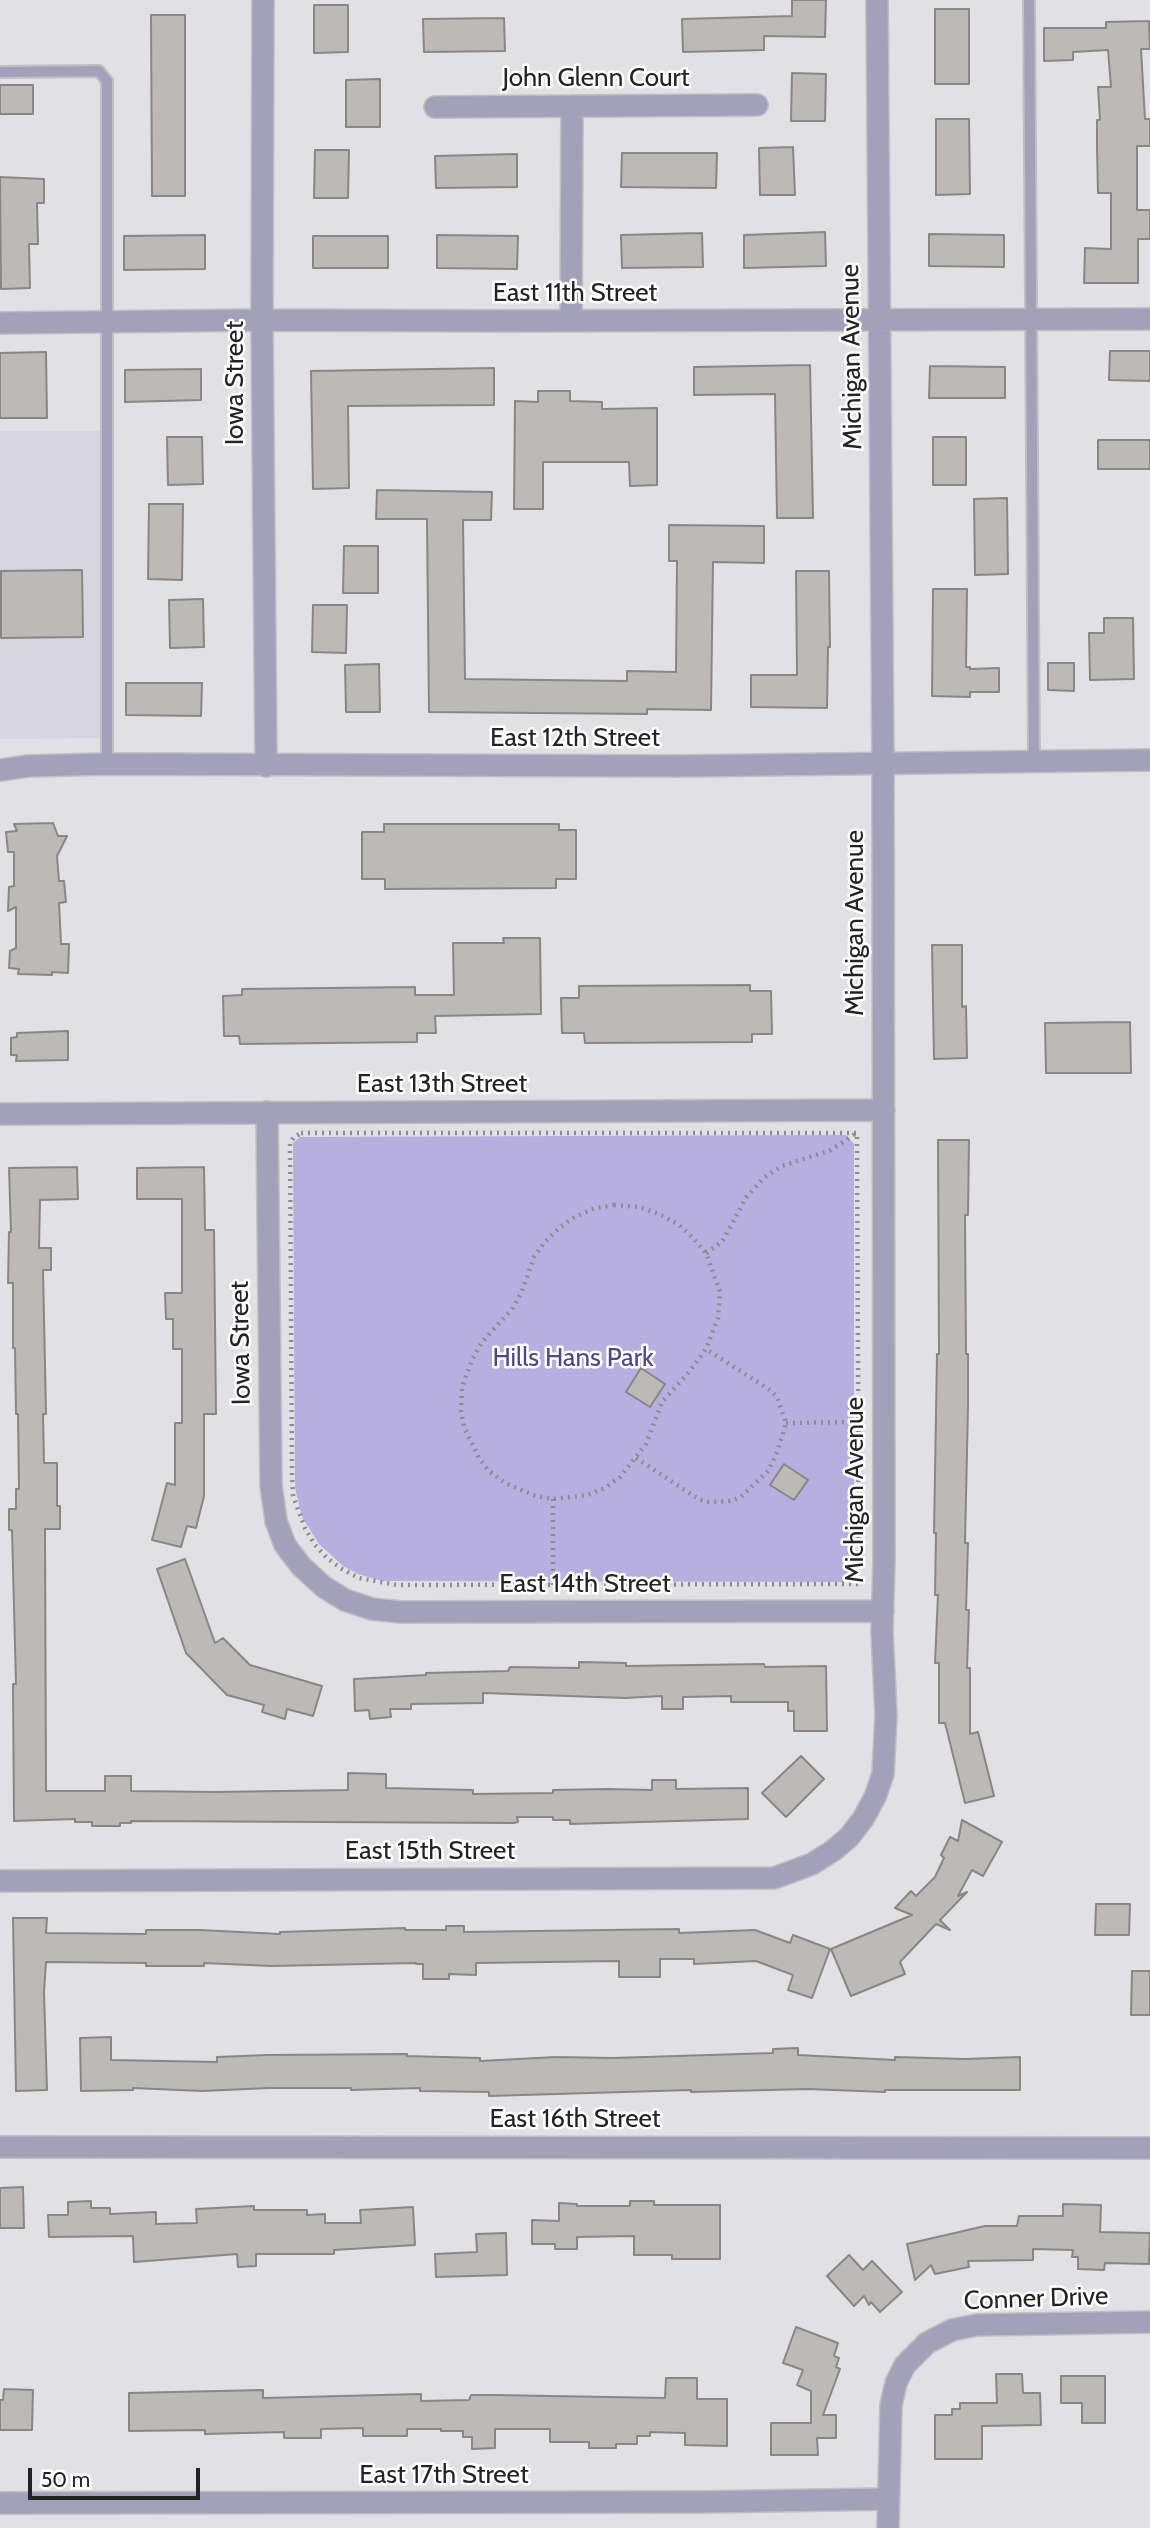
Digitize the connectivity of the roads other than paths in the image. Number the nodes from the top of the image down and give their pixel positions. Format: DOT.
graph roads {
  1 [pos="263,0"];
  2 [pos="877,0"];
  3 [pos="1029,0"];
  4 [pos="0,72"];
  5 [pos="757,105"];
  6 [pos="572,106"];
  7 [pos="435,107"];
  8 [pos="880,318"];
  9 [pos="1031,318"];
  10 [pos="1150,319"];
  11 [pos="262,320"];
  12 [pos="571,321"];
  13 [pos="108,322"];
  14 [pos="0,323"];
  15 [pos="1150,760"];
  16 [pos="1034,761"];
  17 [pos="107,764"];
  18 [pos="883,764"];
  19 [pos="266,766"];
  20 [pos="0,770"];
  21 [pos="884,1110"];
  22 [pos="267,1112"];
  23 [pos="0,1114"];
  24 [pos="301,1566"];
  25 [pos="883,1611"];
  26 [pos="849,1837"];
  27 [pos="0,1881"];
  28 [pos="0,2147"];
  29 [pos="1150,2148"];
  30 [pos="1150,2322"];
  31 [pos="888,2499"];
  32 [pos="0,2503"];
  33 [pos="888,2528"];
  1 -- 11 [label="street, Iowa Street"];
  2 -- 8 [label="street, Michigan Avenue"];
  3 -- 9 [label="lane"];
  4 -- 13 [label="lane"];
  5 -- 6 [label="street, John Glenn Court"];
  6 -- 7 [label="street, John Glenn Court"];
  6 -- 12 [label="street"];
  8 -- 9 [label="street, East 11th Street"];
  8 -- 12 [label="street, East 11th Street"];
  8 -- 18 [label="street, Michigan Avenue"];
  9 -- 10 [label="street, East 11th Street"];
  9 -- 16 [label="lane"];
  11 -- 12 [label="street, East 11th Street"];
  11 -- 13 [label="street, East 11th Street"];
  11 -- 19 [label="street, Iowa Street"];
  13 -- 14 [label="street, East 11th Street"];
  13 -- 17 [label="lane"];
  15 -- 16 [label="street, East 12th Street"];
  16 -- 18 [label="street, East 12th Street"];
  17 -- 19 [label="street, East 12th Street"];
  17 -- 20 [label="street, East 12th Street"];
  18 -- 19 [label="street, East 12th Street"];
  18 -- 21 [label="street, Michigan Avenue"];
  21 -- 22 [label="street, East 13th Street"];
  21 -- 25 [label="street, Michigan Avenue"];
  22 -- 23 [label="street, East 13th Street"];
  22 -- 24 [label="street, Iowa Street"];
  24 -- 25 [label="street, East 14th Street"];
  25 -- 26 [label="street, Michigan Avenue"];
  26 -- 27 [label="street, East 15th Street"];
  28 -- 29 [label="street, East 16th Street"];
  30 -- 31 [label="street, Conner Drive"];
  31 -- 32 [label="street, East 17th Street"];
  31 -- 33 [label="street, Conner Drive"];
}
